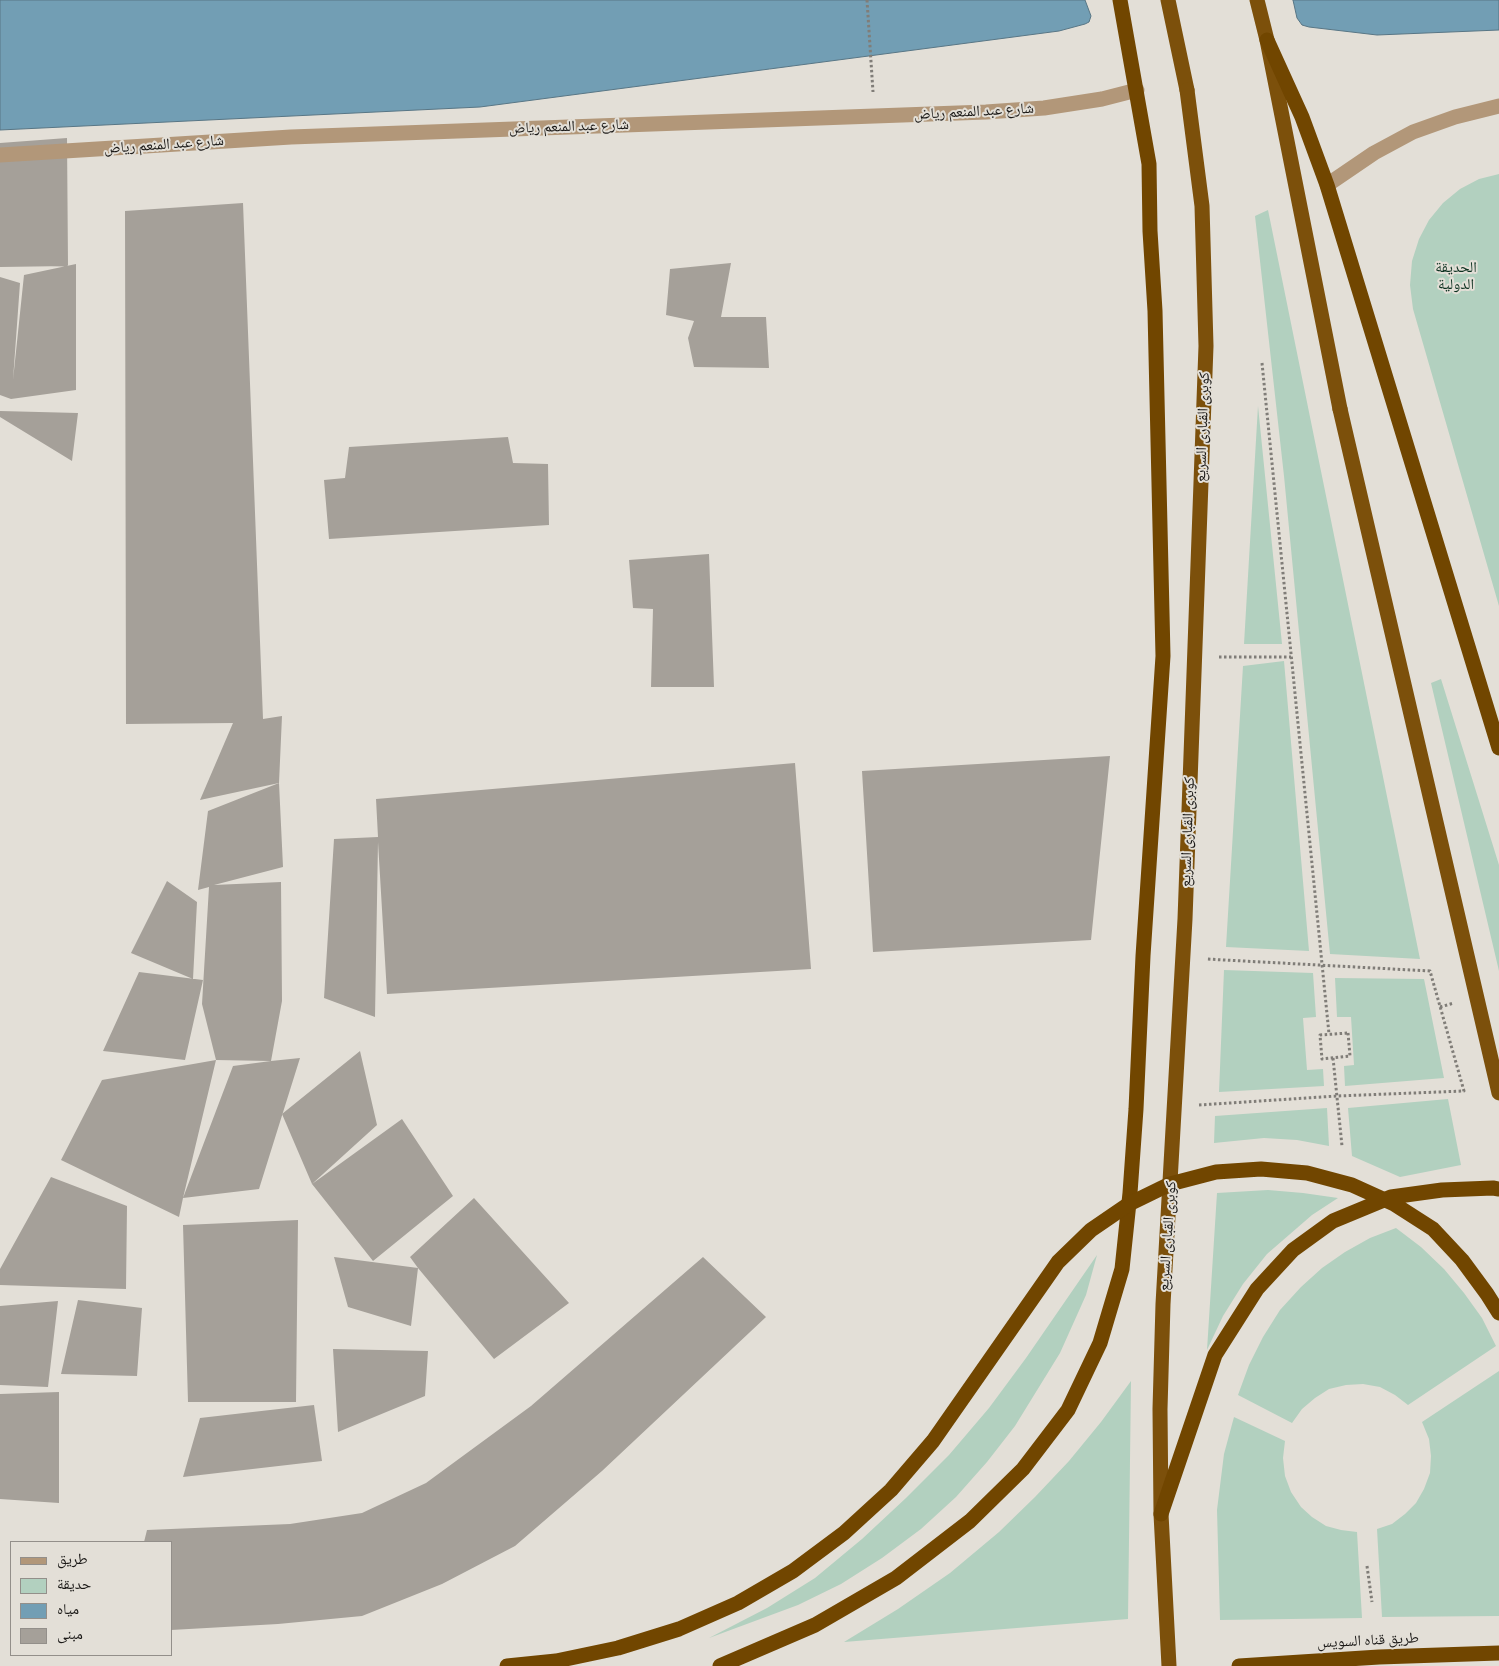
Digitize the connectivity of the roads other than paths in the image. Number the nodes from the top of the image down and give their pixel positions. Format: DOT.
graph roads {
  1 [pos="1120,0"];
  2 [pos="1168,0"];
  3 [pos="1257,0"];
  4 [pos="1267,40"];
  5 [pos="1137,90"];
  6 [pos="1499,106"];
  7 [pos="0,155"];
  8 [pos="1327,185"];
  9 [pos="1499,748"];
  10 [pos="1499,1093"];
  11 [pos="1499,1189"];
  12 [pos="1499,1313"];
  13 [pos="1161,1514"];
  14 [pos="1499,1653"];
  15 [pos="507,1666"];
  16 [pos="720,1666"];
  17 [pos="1169,1666"];
  18 [pos="1239,1666"];
  1 -- 5 [label="highway"];
  2 -- 13 [label="highway, كوبرى القبارى السريع, bridge"];
  3 -- 4 [label="highway"];
  4 -- 8 [label="highway"];
  4 -- 10 [label="highway, bridge"];
  5 -- 7 [label="street, شارع عبد المنعم رياض"];
  5 -- 16 [label="highway"];
  6 -- 8 [label="street"];
  8 -- 9 [label="highway"];
  11 -- 13 [label="highway, bridge"];
  12 -- 15 [label="highway, bridge"];
  13 -- 17 [label="highway, كوبرى القبارى السريع, bridge"];
  14 -- 18 [label="highway, طريق قناه السويس"];
}
